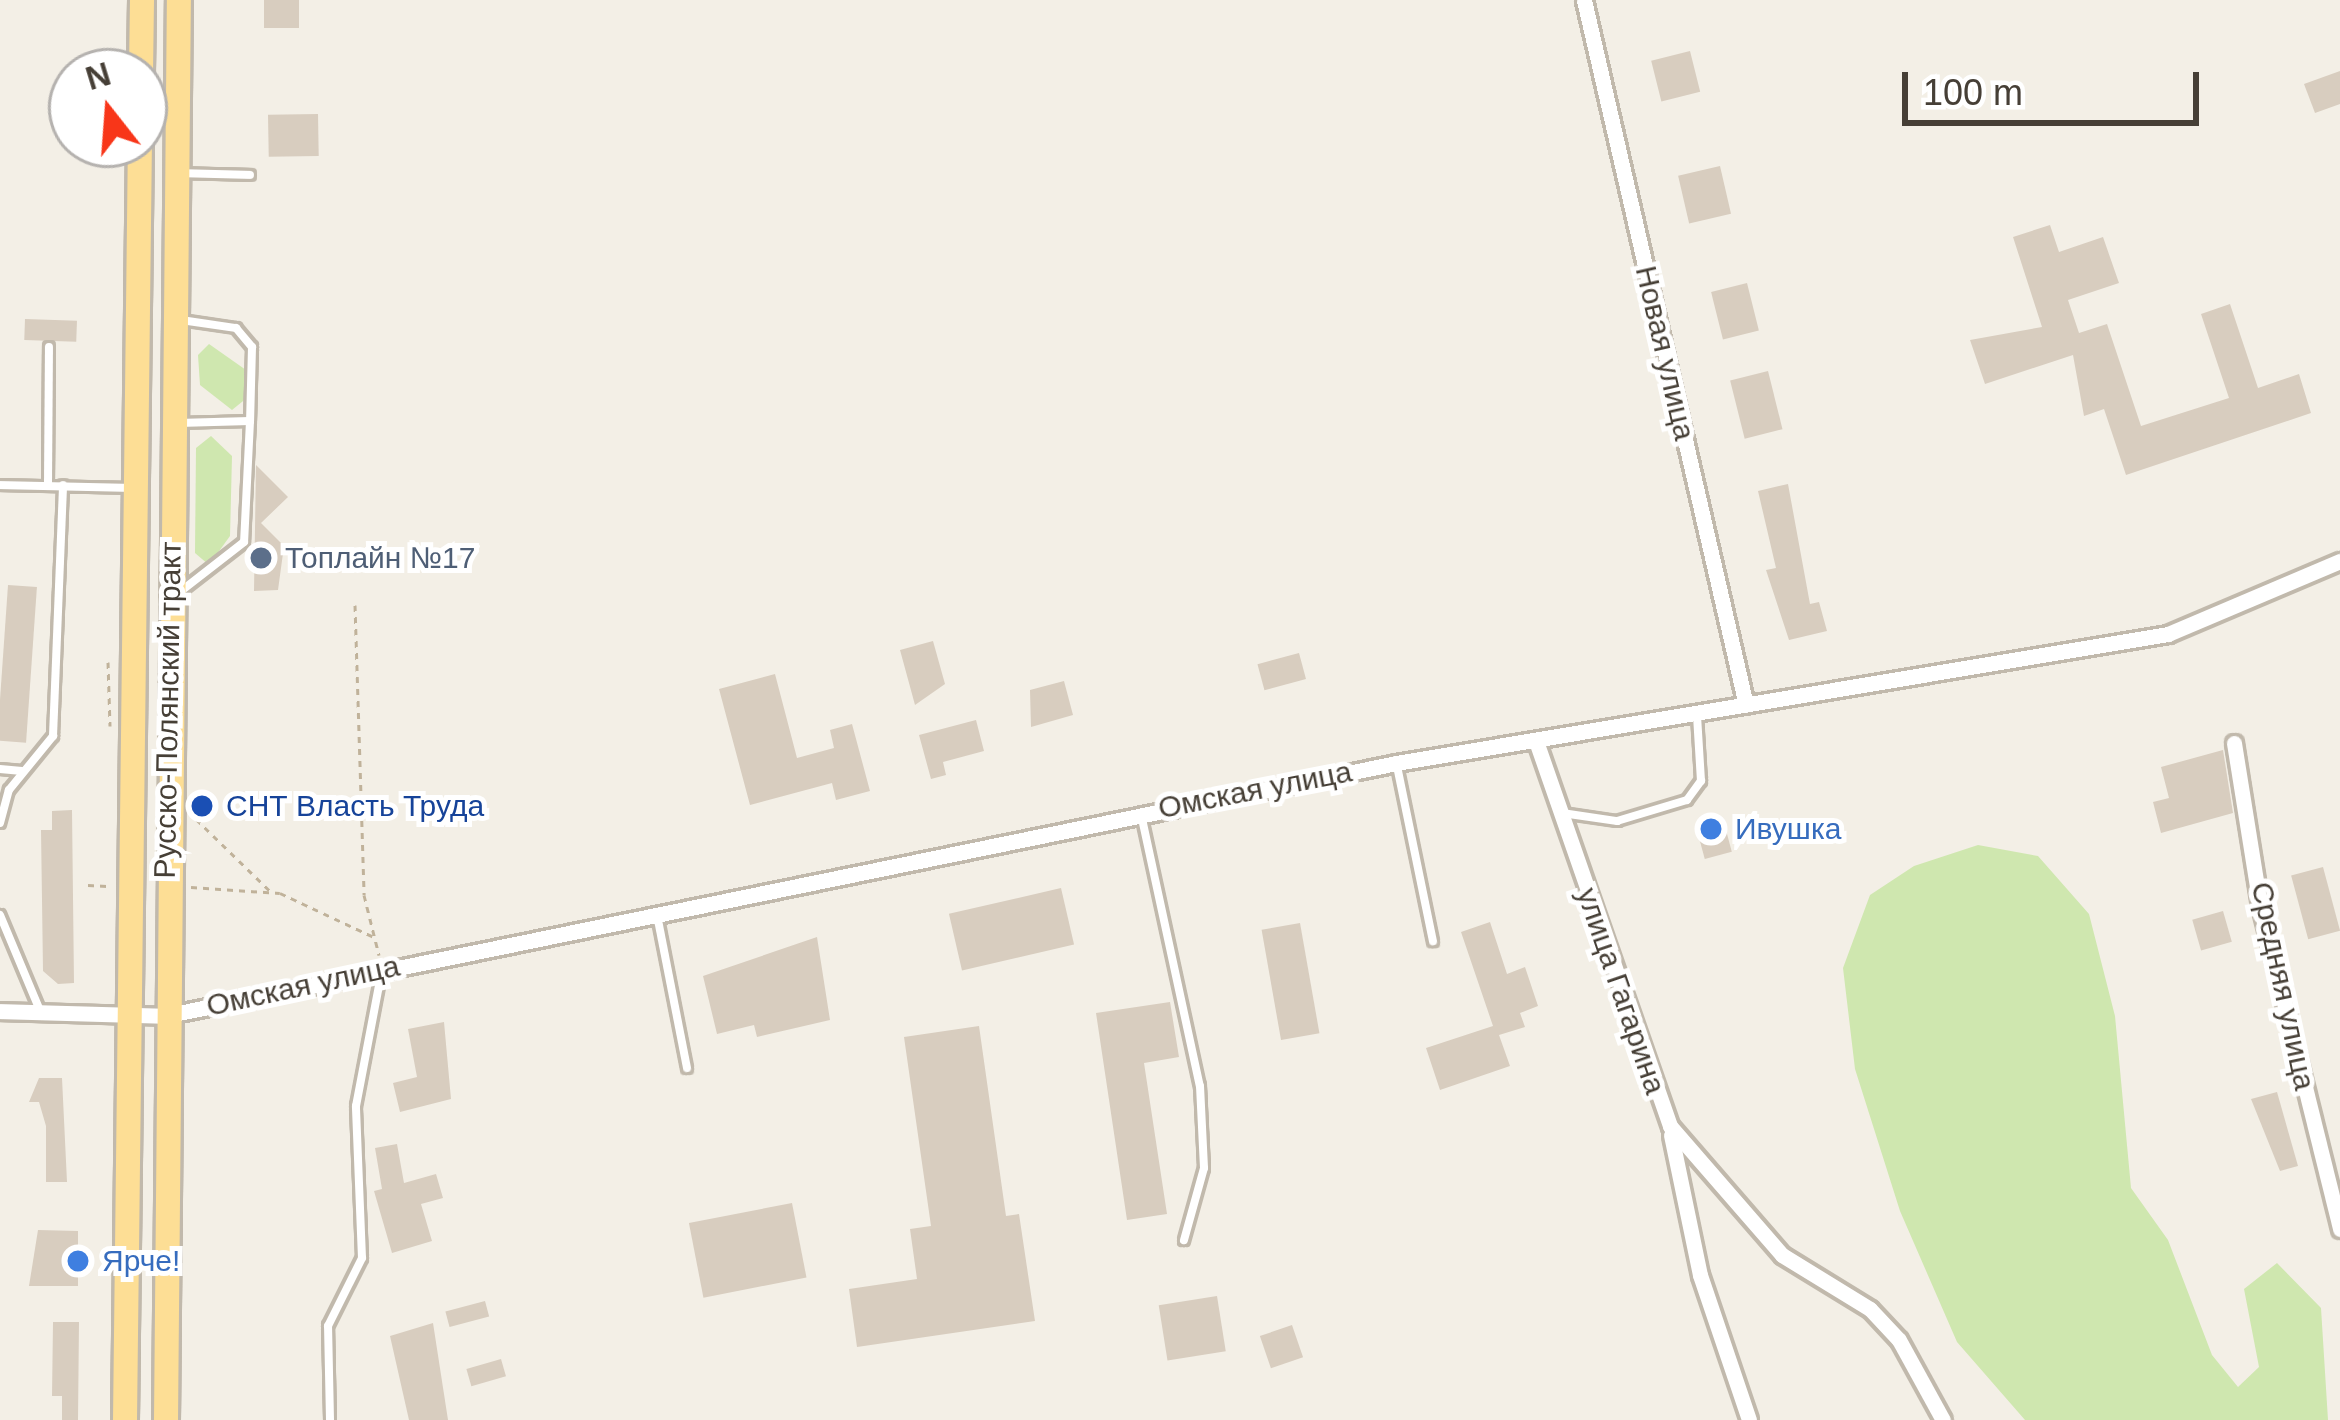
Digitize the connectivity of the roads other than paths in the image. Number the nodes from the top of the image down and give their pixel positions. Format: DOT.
graph roads {
  1 [pos="142,0"];
  2 [pos="179,0"];
  3 [pos="1584,0"];
  4 [pos="141,48"];
  5 [pos="140,168"];
  6 [pos="176,172"];
  7 [pos="250,175"];
  8 [pos="174,319"];
  9 [pos="49,347"];
  10 [pos="250,422"];
  11 [pos="172,423"];
  12 [pos="0,485"];
  13 [pos="48,485"];
  14 [pos="63,485"];
  15 [pos="135,488"];
  16 [pos="2340,561"];
  17 [pos="170,598"];
  18 [pos="1745,705"];
  19 [pos="1697,714"];
  20 [pos="1535,741"];
  21 [pos="2234,742"];
  22 [pos="1396,763"];
  23 [pos="0,769"];
  24 [pos="24,771"];
  25 [pos="1559,812"];
  26 [pos="1140,813"];
  27 [pos="0,823"];
  28 [pos="656,908"];
  29 [pos="0,915"];
  30 [pos="1433,940"];
  31 [pos="382,969"];
  32 [pos="0,1011"];
  33 [pos="42,1016"];
  34 [pos="164,1016"];
  35 [pos="127,1019"];
  36 [pos="687,1068"];
  37 [pos="1670,1126"];
  38 [pos="2340,1228"];
  39 [pos="1184,1240"];
  40 [pos="125,1420"];
  41 [pos="166,1420"];
  42 [pos="330,1420"];
  43 [pos="1749,1420"];
  44 [pos="1943,1420"];
  1 -- 4 [label="main road"];
  2 -- 6 [label="main road, Русско-Полянский тракт"];
  3 -- 18 [label="street, Новая улица"];
  5 -- 15 [label="main road, Русско-Полянский тракт"];
  6 -- 7 [label="lane"];
  6 -- 8 [label="main road, Русско-Полянский тракт"];
  8 -- 10 [label="lane"];
  8 -- 11 [label="main road, Русско-Полянский тракт"];
  9 -- 13 [label="lane"];
  10 -- 11 [label="lane"];
  10 -- 17 [label="lane"];
  11 -- 17 [label="main road, Русско-Полянский тракт"];
  12 -- 13 [label="lane"];
  13 -- 14 [label="lane"];
  14 -- 15 [label="lane"];
  14 -- 24 [label="lane"];
  15 -- 35 [label="main road, Русско-Полянский тракт"];
  16 -- 18 [label="street, Омская улица"];
  17 -- 34 [label="main road, Русско-Полянский тракт"];
  18 -- 19 [label="street, Омская улица"];
  19 -- 20 [label="street, Омская улица"];
  19 -- 25 [label="lane"];
  20 -- 22 [label="street, Омская улица"];
  20 -- 25 [label="street, улица Гагарина"];
  21 -- 38 [label="street, Средняя улица"];
  22 -- 26 [label="street, Омская улица"];
  22 -- 30 [label="lane"];
  23 -- 24 [label="lane"];
  24 -- 27 [label="lane"];
  25 -- 37 [label="street, улица Гагарина"];
  26 -- 28 [label="street, Омская улица"];
  26 -- 39 [label="lane"];
  28 -- 31 [label="street, Омская улица"];
  28 -- 36 [label="lane"];
  29 -- 33 [label="lane"];
  31 -- 34 [label="street, Омская улица"];
  31 -- 42 [label="lane"];
  32 -- 33 [label="street, Омская улица"];
  33 -- 35 [label="street, Омская улица"];
  34 -- 35 [label="street, Омская улица"];
  34 -- 41 [label="main road, Русско-Полянский тракт"];
  35 -- 40 [label="main road, Русско-Полянский тракт"];
  37 -- 43 [label="street"];
  37 -- 44 [label="street, улица Гагарина"];
}
